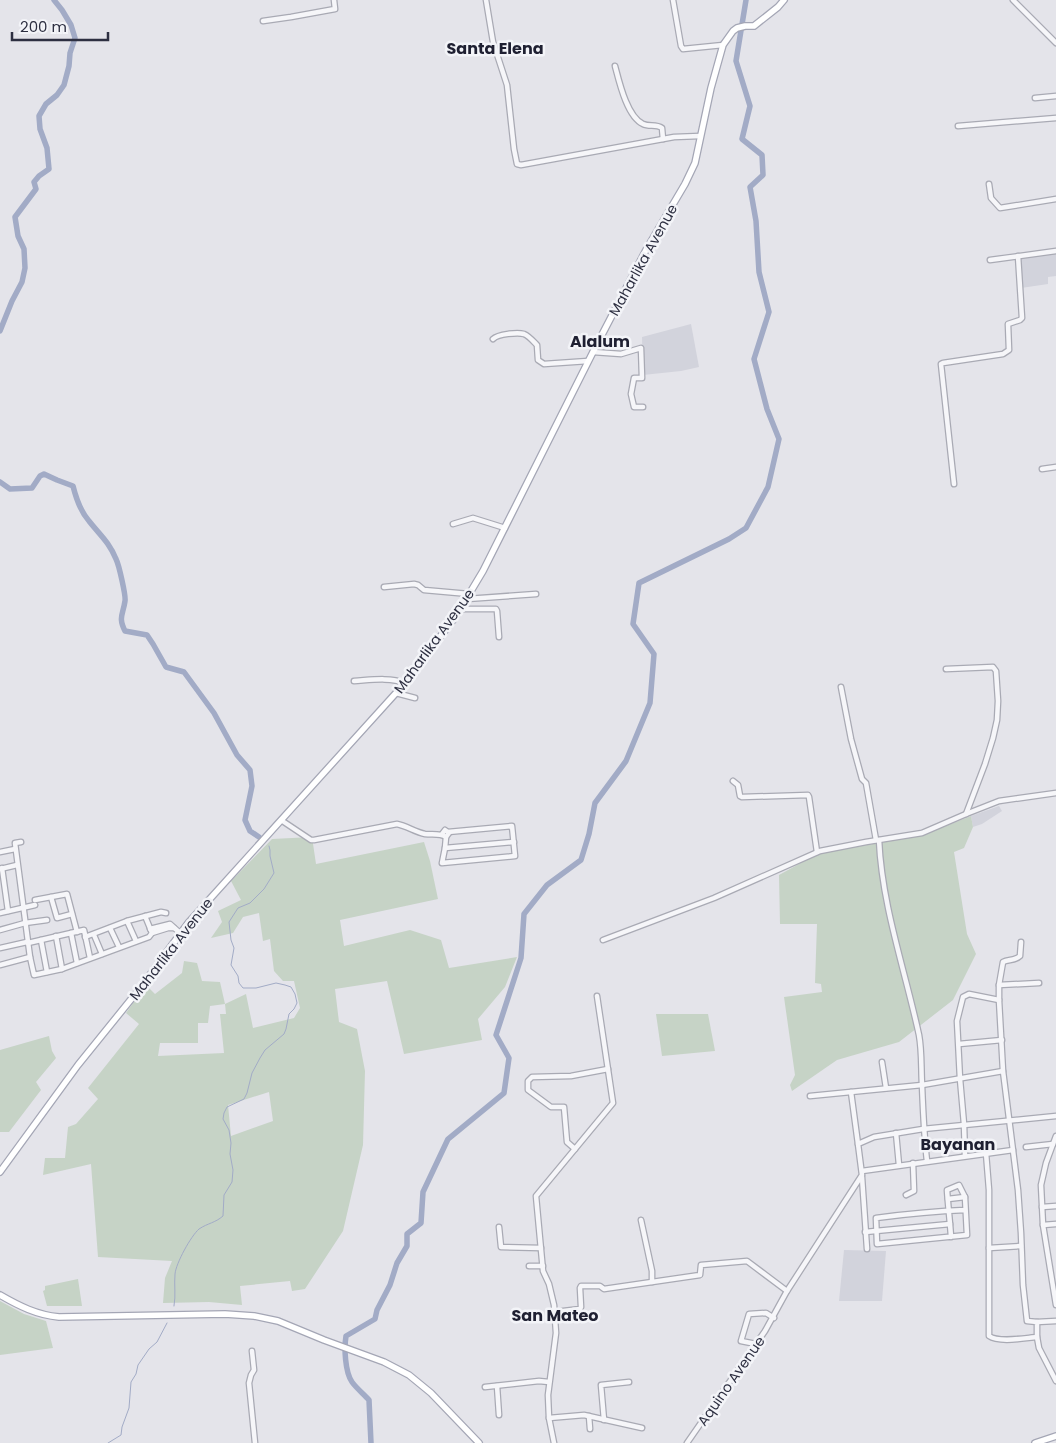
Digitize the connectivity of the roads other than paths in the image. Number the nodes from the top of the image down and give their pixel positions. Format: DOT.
graph roads {
  1 [pos="334,0"];
  2 [pos="486,0"];
  3 [pos="673,0"];
  4 [pos="784,0"];
  5 [pos="1013,0"];
  6 [pos="263,20"];
  7 [pos="1056,43"];
  8 [pos="723,45"];
  9 [pos="615,66"];
  10 [pos="1056,96"];
  11 [pos="1035,98"];
  12 [pos="1056,118"];
  13 [pos="958,126"];
  14 [pos="700,136"];
  15 [pos="663,139"];
  16 [pos="989,184"];
  17 [pos="1056,200"];
  18 [pos="1056,251"];
  19 [pos="1018,256"];
  20 [pos="990,260"];
  21 [pos="493,339"];
  22 [pos="593,352"];
  23 [pos="588,361"];
  24 [pos="643,407"];
  25 [pos="1056,467"];
  26 [pos="1042,470"];
  27 [pos="954,484"];
  28 [pos="453,524"];
  29 [pos="505,528"];
  30 [pos="384,586"];
  31 [pos="536,594"];
  32 [pos="468,596"];
  33 [pos="460,609"];
  34 [pos="499,637"];
  35 [pos="946,669"];
  36 [pos="354,681"];
  37 [pos="405,683"];
  38 [pos="841,687"];
  39 [pos="396,693"];
  40 [pos="416,698"];
  41 [pos="733,781"];
  42 [pos="1056,792"];
  43 [pos="966,814"];
  44 [pos="280,820"];
  45 [pos="445,834"];
  46 [pos="877,840"];
  47 [pos="21,842"];
  48 [pos="514,842"];
  49 [pos="445,848"];
  50 [pos="15,849"];
  51 [pos="0,852"];
  52 [pos="816,852"];
  53 [pos="17,865"];
  54 [pos="1,868"];
  55 [pos="51,897"];
  56 [pos="22,908"];
  57 [pos="8,911"];
  58 [pos="0,913"];
  59 [pos="166,913"];
  60 [pos="72,914"];
  61 [pos="145,916"];
  62 [pos="47,920"];
  63 [pos="127,921"];
  64 [pos="25,923"];
  65 [pos="110,928"];
  66 [pos="0,930"];
  67 [pos="151,931"];
  68 [pos="77,932"];
  69 [pos="71,933"];
  70 [pos="180,933"];
  71 [pos="94,935"];
  72 [pos="56,936"];
  73 [pos="85,938"];
  74 [pos="41,940"];
  75 [pos="603,940"];
  76 [pos="136,941"];
  77 [pos="28,942"];
  78 [pos="1021,942"];
  79 [pos="119,947"];
  80 [pos="0,948"];
  81 [pos="102,954"];
  82 [pos="30,957"];
  83 [pos="90,958"];
  84 [pos="77,963"];
  85 [pos="0,965"];
  86 [pos="62,969"];
  87 [pos="47,972"];
  88 [pos="1039,983"];
  89 [pos="999,985"];
  90 [pos="597,996"];
  91 [pos="999,1000"];
  92 [pos="1002,1040"];
  93 [pos="959,1044"];
  94 [pos="882,1062"];
  95 [pos="608,1069"];
  96 [pos="1003,1071"];
  97 [pos="960,1079"];
  98 [pos="922,1085"];
  99 [pos="886,1088"];
  100 [pos="851,1092"];
  101 [pos="810,1096"];
  102 [pos="1056,1116"];
  103 [pos="1010,1120"];
  104 [pos="964,1124"];
  105 [pos="924,1129"];
  106 [pos="896,1133"];
  107 [pos="1056,1136"];
  108 [pos="858,1144"];
  109 [pos="1053,1144"];
  110 [pos="1026,1146"];
  111 [pos="575,1149"];
  112 [pos="1013,1150"];
  113 [pos="986,1153"];
  114 [pos="966,1156"];
  115 [pos="927,1161"];
  116 [pos="913,1163"];
  117 [pos="899,1165"];
  118 [pos="0,1172"];
  119 [pos="862,1173"];
  120 [pos="906,1195"];
  121 [pos="965,1197"];
  122 [pos="948,1199"];
  123 [pos="1056,1206"];
  124 [pos="1042,1208"];
  125 [pos="949,1210"];
  126 [pos="965,1210"];
  127 [pos="641,1220"];
  128 [pos="950,1224"];
  129 [pos="1056,1224"];
  130 [pos="1043,1225"];
  131 [pos="499,1227"];
  132 [pos="877,1231"];
  133 [pos="866,1232"];
  134 [pos="951,1237"];
  135 [pos="1022,1246"];
  136 [pos="541,1248"];
  137 [pos="989,1248"];
  138 [pos="866,1249"];
  139 [pos="529,1266"];
  140 [pos="543,1266"];
  141 [pos="652,1282"];
  142 [pos="788,1291"];
  143 [pos="0,1295"];
  144 [pos="1056,1305"];
  145 [pos="555,1312"];
  146 [pos="774,1318"];
  147 [pos="1056,1321"];
  148 [pos="1038,1322"];
  149 [pos="1038,1337"];
  150 [pos="756,1344"];
  151 [pos="252,1351"];
  152 [pos="1056,1381"];
  153 [pos="549,1382"];
  154 [pos="629,1382"];
  155 [pos="497,1386"];
  156 [pos="485,1387"];
  157 [pos="499,1415"];
  158 [pos="589,1416"];
  159 [pos="550,1418"];
  160 [pos="604,1420"];
  161 [pos="642,1428"];
  162 [pos="590,1429"];
  163 [pos="1056,1436"];
  164 [pos="255,1443"];
  165 [pos="479,1443"];
  166 [pos="554,1443"];
  167 [pos="687,1443"];
  168 [pos="1035,1443"];
  1 -- 6 [label="street"];
  2 -- 15 [label="street"];
  3 -- 8 [label="street"];
  4 -- 8 [label="main road, Maharlika Avenue"];
  5 -- 7 [label="street"];
  8 -- 14 [label="main road, Maharlika Avenue"];
  9 -- 15 [label="street"];
  10 -- 11 [label="street"];
  12 -- 13 [label="street"];
  14 -- 15 [label="street"];
  14 -- 22 [label="main road, Maharlika Avenue"];
  16 -- 17 [label="street"];
  18 -- 19 [label="street"];
  19 -- 20 [label="street"];
  19 -- 27 [label="street"];
  21 -- 23 [label="street"];
  22 -- 23 [label="main road, Maharlika Avenue"];
  22 -- 24 [label="street"];
  23 -- 29 [label="main road, Maharlika Avenue"];
  25 -- 26 [label="street"];
  28 -- 29 [label="street"];
  29 -- 32 [label="main road, Maharlika Avenue"];
  30 -- 32 [label="street"];
  31 -- 32 [label="street"];
  32 -- 33 [label="main road, Maharlika Avenue"];
  33 -- 34 [label="street"];
  33 -- 37 [label="main road, Maharlika Avenue"];
  35 -- 43 [label="street"];
  36 -- 37 [label="street"];
  37 -- 39 [label="main road, Maharlika Avenue"];
  38 -- 46 [label="street"];
  39 -- 40 [label="street"];
  39 -- 44 [label="main road, Maharlika Avenue"];
  41 -- 52 [label="street"];
  42 -- 43 [label="street"];
  43 -- 46 [label="street"];
  44 -- 45 [label="street"];
  44 -- 70 [label="main road, Maharlika Avenue"];
  45 -- 48 [label="street"];
  45 -- 49 [label="street"];
  46 -- 52 [label="street"];
  46 -- 98 [label="street"];
  47 -- 50 [label="street"];
  48 -- 49 [label="street"];
  48 -- 49 [label="street"];
  50 -- 51 [label="street"];
  50 -- 53 [label="street"];
  52 -- 75 [label="street"];
  53 -- 54 [label="street"];
  53 -- 56 [label="street"];
  54 -- 57 [label="street"];
  55 -- 56 [label="street"];
  55 -- 60 [label="street"];
  55 -- 60 [label="street"];
  56 -- 57 [label="street"];
  56 -- 64 [label="street"];
  57 -- 58 [label="street"];
  59 -- 61 [label="street"];
  60 -- 68 [label="street"];
  61 -- 63 [label="street"];
  61 -- 67 [label="street"];
  62 -- 64 [label="street"];
  63 -- 65 [label="street"];
  63 -- 76 [label="street"];
  64 -- 66 [label="street"];
  64 -- 77 [label="street"];
  65 -- 71 [label="street"];
  65 -- 79 [label="street"];
  67 -- 70 [label="street"];
  67 -- 76 [label="street"];
  68 -- 69 [label="street"];
  68 -- 73 [label="street"];
  69 -- 72 [label="street"];
  69 -- 84 [label="street"];
  70 -- 118 [label="main road, Maharlika Avenue"];
  71 -- 73 [label="street"];
  71 -- 81 [label="street"];
  72 -- 74 [label="street"];
  72 -- 86 [label="street"];
  73 -- 83 [label="street"];
  74 -- 77 [label="street"];
  74 -- 87 [label="street"];
  76 -- 79 [label="street"];
  77 -- 80 [label="street"];
  77 -- 82 [label="street"];
  78 -- 89 [label="street"];
  79 -- 81 [label="street"];
  81 -- 83 [label="street"];
  82 -- 85 [label="street"];
  82 -- 87 [label="street"];
  83 -- 84 [label="street"];
  84 -- 86 [label="street"];
  86 -- 87 [label="street"];
  88 -- 89 [label="street"];
  89 -- 91 [label="street"];
  90 -- 95 [label="street"];
  91 -- 92 [label="street"];
  91 -- 93 [label="street"];
  92 -- 93 [label="street"];
  92 -- 96 [label="street"];
  93 -- 97 [label="street"];
  94 -- 99 [label="street"];
  95 -- 111 [label="street"];
  95 -- 111 [label="street"];
  96 -- 97 [label="street"];
  96 -- 103 [label="street"];
  97 -- 98 [label="street"];
  97 -- 104 [label="street"];
  98 -- 99 [label="street"];
  98 -- 105 [label="street"];
  99 -- 100 [label="street"];
  100 -- 101 [label="street"];
  100 -- 108 [label="street"];
  102 -- 103 [label="street"];
  103 -- 104 [label="street"];
  103 -- 112 [label="street"];
  104 -- 105 [label="street"];
  104 -- 114 [label="street"];
  105 -- 106 [label="street"];
  105 -- 115 [label="street"];
  106 -- 108 [label="street"];
  106 -- 117 [label="street"];
  107 -- 109 [label="street"];
  108 -- 119 [label="street"];
  109 -- 110 [label="street"];
  109 -- 124 [label="street"];
  111 -- 136 [label="street"];
  112 -- 113 [label="street"];
  112 -- 135 [label="street"];
  113 -- 114 [label="street"];
  113 -- 137 [label="street"];
  114 -- 115 [label="street"];
  115 -- 116 [label="street"];
  116 -- 117 [label="street"];
  116 -- 120 [label="street"];
  117 -- 119 [label="street"];
  119 -- 133 [label="street"];
  119 -- 142 [label="street, Aquino Avenue"];
  121 -- 122 [label="street"];
  121 -- 122 [label="street"];
  121 -- 126 [label="street"];
  122 -- 125 [label="street"];
  123 -- 124 [label="street"];
  124 -- 130 [label="street"];
  125 -- 126 [label="street"];
  125 -- 128 [label="street"];
  125 -- 132 [label="street"];
  126 -- 134 [label="street"];
  127 -- 141 [label="street"];
  128 -- 132 [label="street"];
  128 -- 134 [label="street"];
  129 -- 130 [label="street"];
  130 -- 144 [label="street"];
  131 -- 136 [label="street"];
  132 -- 133 [label="street"];
  132 -- 134 [label="street"];
  133 -- 138 [label="street"];
  135 -- 137 [label="street"];
  135 -- 148 [label="street"];
  136 -- 140 [label="street"];
  137 -- 149 [label="street"];
  139 -- 140 [label="street"];
  140 -- 145 [label="street"];
  141 -- 142 [label="street"];
  141 -- 145 [label="street"];
  142 -- 146 [label="street, Aquino Avenue"];
  143 -- 165 [label="main road"];
  145 -- 153 [label="street"];
  146 -- 150 [label="street, Aquino Avenue"];
  146 -- 150 [label="street"];
  147 -- 148 [label="street"];
  148 -- 149 [label="street"];
  149 -- 152 [label="street"];
  150 -- 167 [label="street, Aquino Avenue"];
  151 -- 164 [label="street"];
  153 -- 155 [label="street"];
  153 -- 159 [label="street"];
  154 -- 160 [label="street"];
  155 -- 156 [label="street"];
  155 -- 157 [label="street"];
  158 -- 159 [label="street"];
  158 -- 160 [label="street"];
  158 -- 162 [label="street"];
  159 -- 166 [label="street"];
  160 -- 161 [label="street"];
  163 -- 168 [label="main road"];
}
